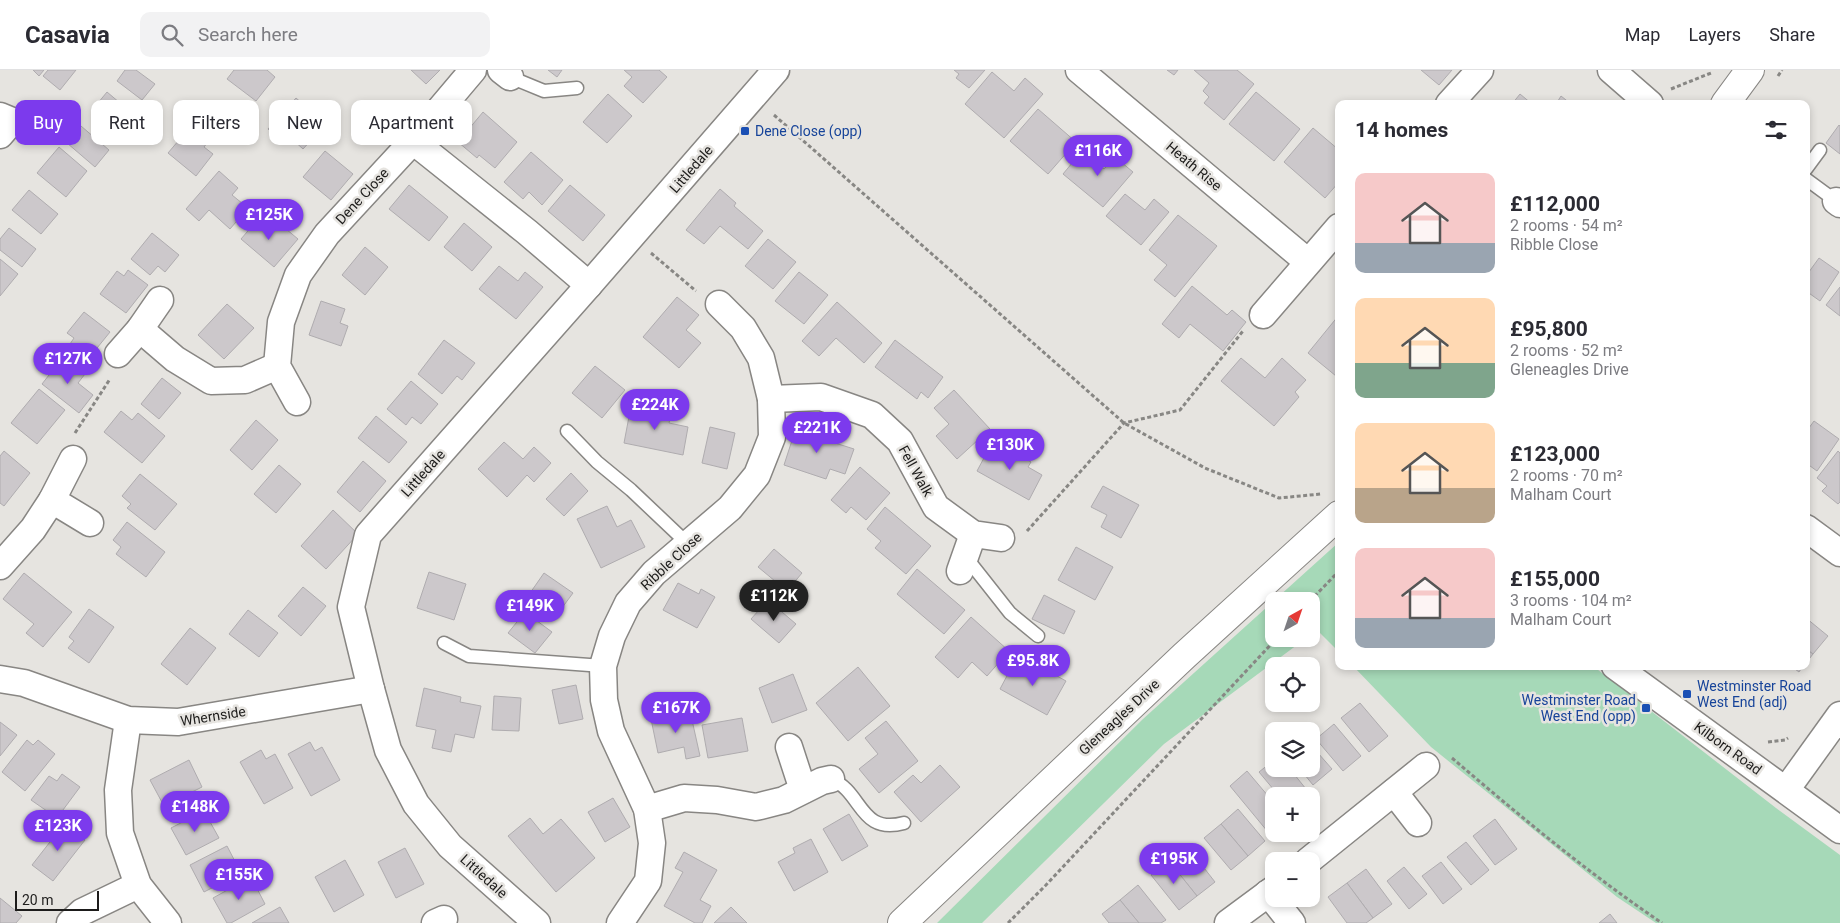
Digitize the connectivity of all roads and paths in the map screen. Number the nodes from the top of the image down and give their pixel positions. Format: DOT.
graph roads {
  1 [pos="473,70"];
  2 [pos="776,70"];
  3 [pos="1079,70"];
  4 [pos="1480,70"];
  5 [pos="1611,70"];
  6 [pos="1713,70"];
  7 [pos="1750,70"];
  8 [pos="505,74"];
  9 [pos="577,88"];
  10 [pos="757,93"];
  11 [pos="1659,97"];
  12 [pos="448,100"];
  13 [pos="1453,100"];
  14 [pos="1728,100"];
  15 [pos="0,116"];
  16 [pos="0,135"];
  17 [pos="409,145"];
  18 [pos="418,145"];
  19 [pos="1820,150"];
  20 [pos="1810,164"];
  21 [pos="1810,181"];
  22 [pos="1838,202"];
  23 [pos="1335,232"];
  24 [pos="632,236"];
  25 [pos="1308,262"];
  26 [pos="589,285"];
  27 [pos="160,300"];
  28 [pos="719,304"];
  29 [pos="1263,315"];
  30 [pos="140,329"];
  31 [pos="118,354"];
  32 [pos="277,366"];
  33 [pos="771,399"];
  34 [pos="297,402"];
  35 [pos="1124,423"];
  36 [pos="567,431"];
  37 [pos="73,460"];
  38 [pos="52,500"];
  39 [pos="1331,504"];
  40 [pos="90,523"];
  41 [pos="1810,531"];
  42 [pos="1001,538"];
  43 [pos="688,544"];
  44 [pos="1840,553"];
  45 [pos="966,554"];
  46 [pos="0,566"];
  47 [pos="1335,575"];
  48 [pos="1319,592"];
  49 [pos="1038,636"];
  50 [pos="444,643"];
  51 [pos="1268,648"];
  52 [pos="603,666"];
  53 [pos="1621,670"];
  54 [pos="0,679"];
  55 [pos="371,689"];
  56 [pos="1840,715"];
  57 [pos="128,720"];
  58 [pos="1793,735"];
  59 [pos="1760,739"];
  60 [pos="789,747"];
  61 [pos="1426,766"];
  62 [pos="831,779"];
  63 [pos="803,790"];
  64 [pos="1786,790"];
  65 [pos="1394,792"];
  66 [pos="647,809"];
  67 [pos="904,823"];
  68 [pos="1418,823"];
  69 [pos="1840,830"];
  70 [pos="1319,852"];
  71 [pos="138,884"];
  72 [pos="1265,895"];
  73 [pos="1282,907"];
  74 [pos="70,923"];
  75 [pos="168,923"];
  76 [pos="537,923"];
  77 [pos="620,923"];
  78 [pos="902,923"];
  79 [pos="1008,923"];
  80 [pos="1228,923"];
  81 [pos="1292,923"];
  82 [pos="1662,923"];
  1 -- 12 [label="street, Dene Close"];
  2 -- 10 [label="street, Littledale"];
  3 -- 25 [label="street, Heath Rise"];
  4 -- 13 [label="street"];
  5 -- 11 [label="street"];
  6 -- 11 [label="path"];
  7 -- 14 [label="street"];
  8 -- 9 [label="lane"];
  10 -- 24 [label="street, Littledale"];
  10 -- 35 [label="path"];
  15 -- 16 [label="street"];
  17 -- 32 [label="street, Dene Close"];
  18 -- 26 [label="street"];
  19 -- 20 [label="lane"];
  21 -- 22 [label="lane"];
  23 -- 25 [label="street"];
  24 -- 26 [label="street, Littledale"];
  24 -- 28 [label="path"];
  25 -- 29 [label="street"];
  26 -- 55 [label="street, Littledale"];
  27 -- 30 [label="street"];
  28 -- 33 [label="street, Ribble Close"];
  29 -- 35 [label="path"];
  30 -- 31 [label="street"];
  30 -- 32 [label="street"];
  31 -- 37 [label="path"];
  32 -- 34 [label="street"];
  33 -- 43 [label="street, Ribble Close"];
  33 -- 45 [label="street, Fell Walk"];
  35 -- 39 [label="path"];
  35 -- 42 [label="path"];
  36 -- 43 [label="lane"];
  37 -- 38 [label="street"];
  38 -- 40 [label="street"];
  38 -- 46 [label="street"];
  39 -- 78 [label="street, Gleneagles Drive"];
  41 -- 44 [label="street"];
  42 -- 45 [label="street, Fell Walk"];
  43 -- 52 [label="street, Ribble Close"];
  45 -- 49 [label="lane"];
  47 -- 48 [label="path"];
  50 -- 52 [label="lane"];
  51 -- 79 [label="path"];
  52 -- 66 [label="street, Ribble Close"];
  53 -- 64 [label="street, Kilborn Road"];
  54 -- 57 [label="street, Whernside"];
  55 -- 57 [label="street, Whernside"];
  55 -- 76 [label="street, Littledale"];
  56 -- 64 [label="street"];
  57 -- 71 [label="street"];
  58 -- 59 [label="path"];
  60 -- 63 [label="street"];
  61 -- 65 [label="street"];
  61 -- 82 [label="path"];
  62 -- 63 [label="street"];
  62 -- 67 [label="lane"];
  63 -- 66 [label="street"];
  64 -- 69 [label="street, Kilborn Road"];
  65 -- 68 [label="street"];
  65 -- 70 [label="street"];
  66 -- 77 [label="street, Ribble Close"];
  71 -- 74 [label="street"];
  71 -- 75 [label="street"];
  72 -- 80 [label="street"];
  73 -- 81 [label="street"];
}
